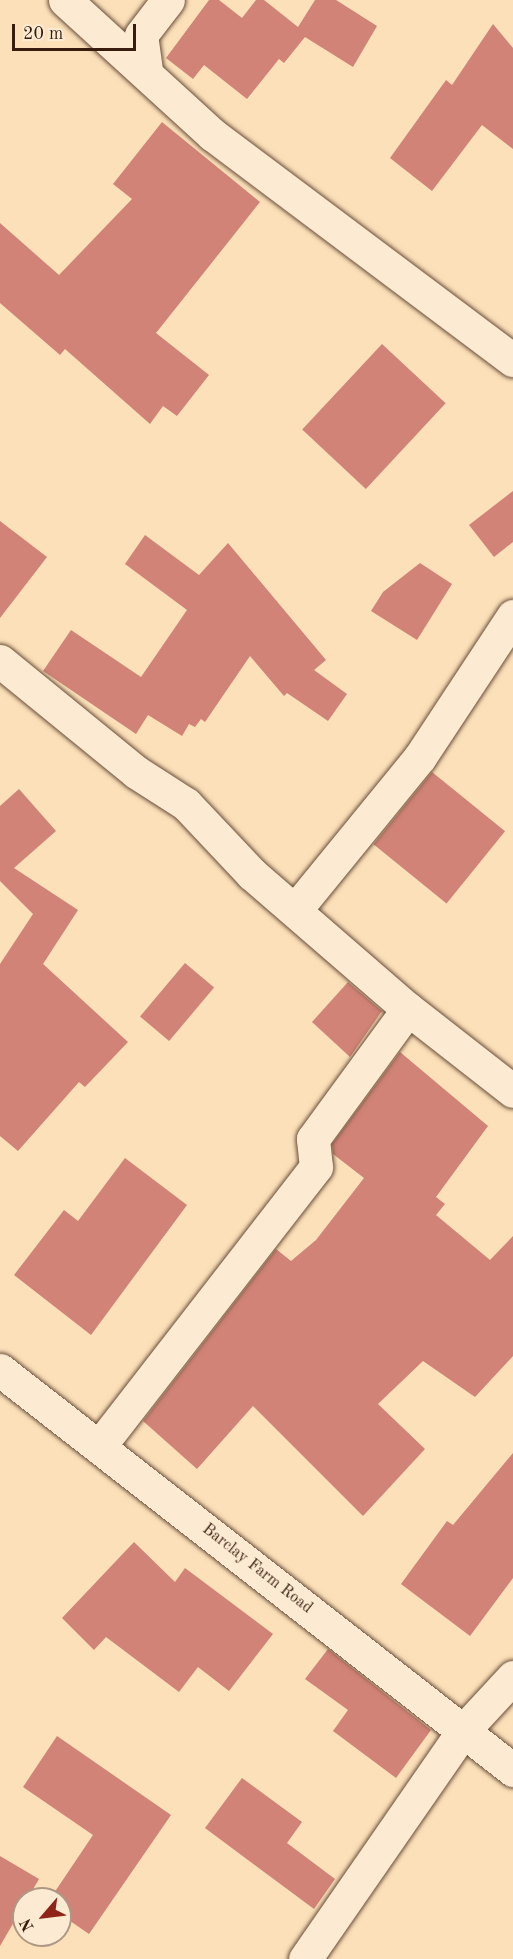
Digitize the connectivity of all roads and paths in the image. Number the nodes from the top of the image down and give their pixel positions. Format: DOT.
graph roads {
  1 [pos="65,0"];
  2 [pos="168,0"];
  3 [pos="146,70"];
  4 [pos="513,360"];
  5 [pos="513,616"];
  6 [pos="0,661"];
  7 [pos="296,909"];
  8 [pos="408,1009"];
  9 [pos="513,1091"];
  10 [pos="0,1370"];
  11 [pos="100,1445"];
  12 [pos="513,1677"];
  13 [pos="462,1732"];
  14 [pos="513,1770"];
  15 [pos="305,1959"];
  1 -- 3 [label="street"];
  2 -- 3 [label="street"];
  3 -- 4 [label="street"];
  5 -- 7 [label="street"];
  6 -- 7 [label="street"];
  7 -- 8 [label="street"];
  8 -- 9 [label="street"];
  8 -- 11 [label="street"];
  10 -- 11 [label="street, Barclay Farm Road"];
  11 -- 13 [label="street, Barclay Farm Road"];
  12 -- 13 [label="street"];
  13 -- 14 [label="street, Barclay Farm Road"];
  13 -- 15 [label="street"];
}
